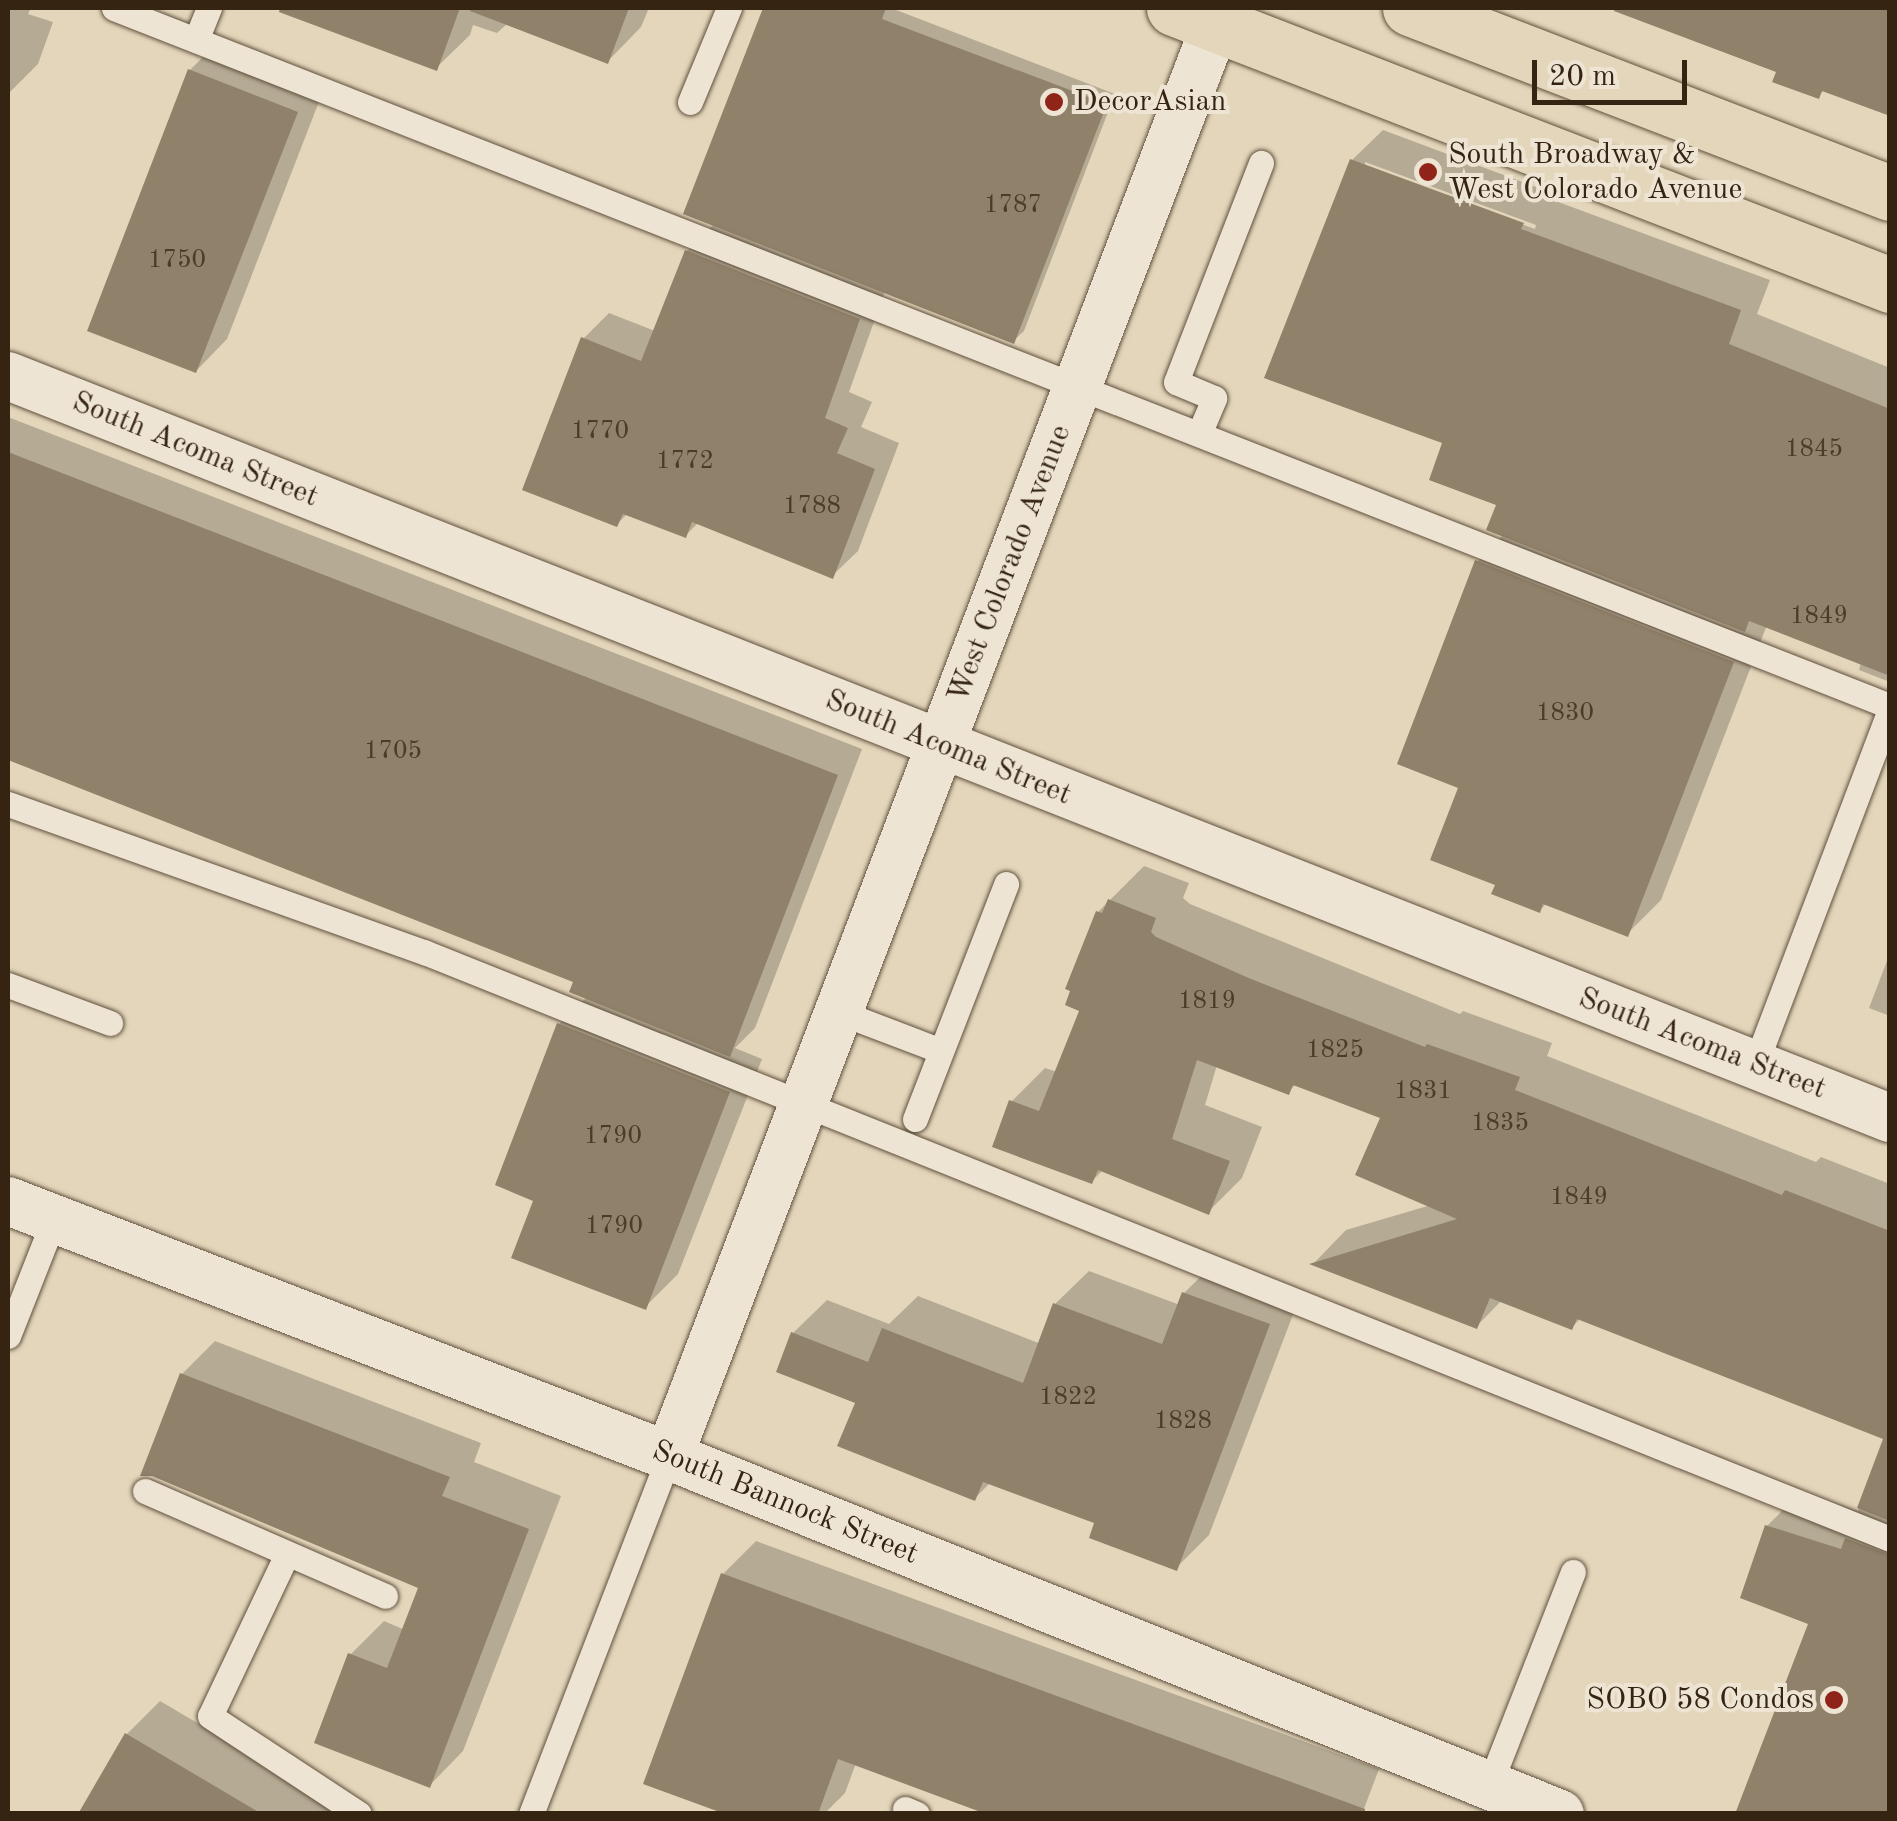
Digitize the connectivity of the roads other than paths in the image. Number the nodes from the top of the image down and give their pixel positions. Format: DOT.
graph roads {
  1 [pos="114,8"];
  2 [pos="209,8"];
  3 [pos="729,8"];
  4 [pos="1410,8"];
  5 [pos="1204,13"];
  6 [pos="196,40"];
  7 [pos="690,102"];
  8 [pos="1261,163"];
  9 [pos="1890,193"];
  10 [pos="1890,285"];
  11 [pos="8,376"];
  12 [pos="1077,387"];
  13 [pos="1199,434"];
  14 [pos="1890,708"];
  15 [pos="940,745"];
  16 [pos="8,804"];
  17 [pos="1006,884"];
  18 [pos="8,985"];
  19 [pos="839,1012"];
  20 [pos="110,1023"];
  21 [pos="941,1051"];
  22 [pos="1754,1065"];
  23 [pos="804,1104"];
  24 [pos="1890,1118"];
  25 [pos="915,1119"];
  26 [pos="8,1200"];
  27 [pos="54,1218"];
  28 [pos="8,1336"];
  29 [pos="669,1456"];
  30 [pos="145,1491"];
  31 [pos="1890,1539"];
  32 [pos="287,1554"];
  33 [pos="1573,1572"];
  34 [pos="385,1596"];
  35 [pos="1489,1786"];
  36 [pos="359,1814"];
  37 [pos="530,1814"];
  38 [pos="1560,1814"];
  1 -- 6 [label="lane"];
  2 -- 6 [label="lane"];
  3 -- 7 [label="lane"];
  4 -- 9 [label="main road"];
  5 -- 10 [label="main road"];
  5 -- 12 [label="street, West Colorado Avenue"];
  6 -- 12 [label="lane"];
  8 -- 13 [label="lane"];
  11 -- 15 [label="street, South Acoma Street"];
  12 -- 13 [label="lane"];
  12 -- 15 [label="street, West Colorado Avenue"];
  13 -- 14 [label="lane"];
  14 -- 22 [label="lane"];
  15 -- 19 [label="street, West Colorado Avenue"];
  15 -- 22 [label="street, South Acoma Street"];
  16 -- 23 [label="lane"];
  17 -- 21 [label="lane"];
  18 -- 20 [label="lane"];
  19 -- 21 [label="lane"];
  19 -- 23 [label="street, West Colorado Avenue"];
  21 -- 25 [label="lane"];
  22 -- 24 [label="street, South Acoma Street"];
  23 -- 29 [label="street, West Colorado Avenue"];
  23 -- 31 [label="lane"];
  26 -- 27 [label="street, South Bannock Street"];
  27 -- 28 [label="lane"];
  27 -- 29 [label="street, South Bannock Street"];
  29 -- 35 [label="street, South Bannock Street"];
  29 -- 37 [label="lane"];
  30 -- 32 [label="lane"];
  32 -- 34 [label="lane"];
  32 -- 36 [label="lane"];
  33 -- 35 [label="lane"];
  35 -- 38 [label="street, South Bannock Street"];
}
